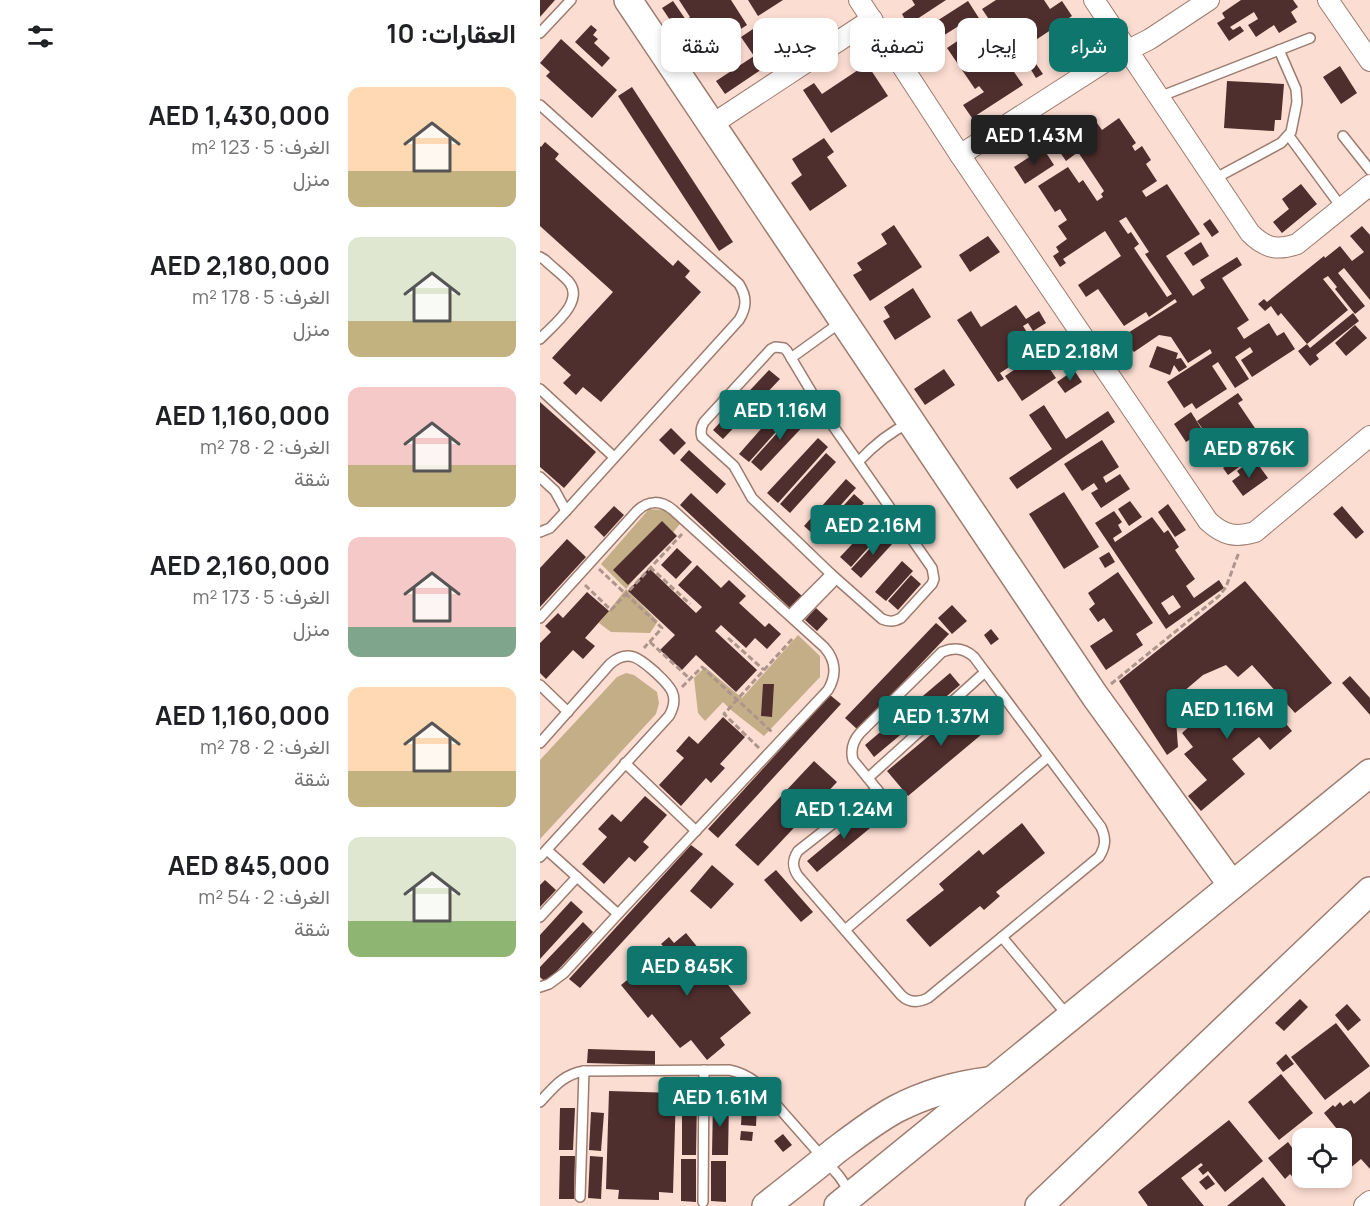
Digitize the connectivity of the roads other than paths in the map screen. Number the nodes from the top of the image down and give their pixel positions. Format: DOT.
graph roads {
  1 [pos="571,0"];
  2 [pos="628,0"];
  3 [pos="859,0"];
  4 [pos="1094,0"];
  5 [pos="1209,0"];
  6 [pos="1328,0"];
  7 [pos="871,18"];
  8 [pos="1106,18"];
  9 [pos="540,33"];
  10 [pos="850,33"];
  11 [pos="1310,38"];
  12 [pos="1128,50"];
  13 [pos="1279,50"];
  14 [pos="1128,51"];
  15 [pos="1370,61"];
  16 [pos="906,72"];
  17 [pos="1089,72"];
  18 [pos="1159,97"];
  19 [pos="540,105"];
  20 [pos="711,125"];
  21 [pos="1289,136"];
  22 [pos="1344,136"];
  23 [pos="960,155"];
  24 [pos="1370,170"];
  25 [pos="1214,179"];
  26 [pos="1370,185"];
  27 [pos="1342,208"];
  28 [pos="540,257"];
  29 [pos="843,321"];
  30 [pos="540,339"];
  31 [pos="791,358"];
  32 [pos="540,389"];
  33 [pos="912,422"];
  34 [pos="1370,436"];
  35 [pos="614,457"];
  36 [pos="859,461"];
  37 [pos="540,477"];
  38 [pos="566,511"];
  39 [pos="540,532"];
  40 [pos="834,576"];
  41 [pos="540,618"];
  42 [pos="796,620"];
  43 [pos="985,672"];
  44 [pos="540,685"];
  45 [pos="568,712"];
  46 [pos="540,743"];
  47 [pos="1048,757"];
  48 [pos="625,764"];
  49 [pos="1370,773"];
  50 [pos="868,778"];
  51 [pos="877,789"];
  52 [pos="898,815"];
  53 [pos="696,831"];
  54 [pos="544,854"];
  55 [pos="577,877"];
  56 [pos="1232,885"];
  57 [pos="1370,891"];
  58 [pos="618,914"];
  59 [pos="540,917"];
  60 [pos="845,930"];
  61 [pos="1002,937"];
  62 [pos="540,987"];
  63 [pos="1070,1018"];
  64 [pos="704,1070"];
  65 [pos="584,1071"];
  66 [pos="993,1080"];
  67 [pos="540,1102"];
  68 [pos="843,1185"];
  69 [pos="580,1197"];
  70 [pos="1370,1201"];
  71 [pos="703,1202"];
  72 [pos="766,1206"];
  73 [pos="1039,1206"];
  74 [pos="1364,1206"];
  1 -- 9 [label="lane"];
  2 -- 20 [label="street"];
  3 -- 7 [label="street"];
  4 -- 8 [label="street"];
  5 -- 12 [label="street"];
  6 -- 15 [label="street"];
  10 -- 20 [label="street"];
  11 -- 13 [label="lane"];
  13 -- 18 [label="lane"];
  13 -- 21 [label="lane"];
  14 -- 18 [label="street"];
  16 -- 23 [label="street"];
  17 -- 23 [label="street"];
  18 -- 25 [label="street"];
  19 -- 35 [label="lane"];
  20 -- 29 [label="street"];
  21 -- 25 [label="lane"];
  21 -- 27 [label="lane"];
  22 -- 24 [label="lane"];
  23 -- 34 [label="street"];
  25 -- 27 [label="street"];
  26 -- 27 [label="street"];
  28 -- 30 [label="lane"];
  29 -- 31 [label="lane"];
  29 -- 33 [label="street"];
  31 -- 36 [label="lane"];
  31 -- 40 [label="lane"];
  32 -- 35 [label="lane"];
  33 -- 36 [label="lane"];
  33 -- 56 [label="street"];
  35 -- 38 [label="lane"];
  36 -- 40 [label="lane"];
  37 -- 38 [label="lane"];
  38 -- 39 [label="lane"];
  40 -- 42 [label="lane"];
  41 -- 42 [label="lane"];
  42 -- 53 [label="lane"];
  43 -- 47 [label="lane"];
  43 -- 50 [label="lane"];
  43 -- 50 [label="lane"];
  44 -- 45 [label="lane"];
  45 -- 46 [label="lane"];
  45 -- 48 [label="lane"];
  47 -- 60 [label="lane"];
  47 -- 61 [label="lane"];
  48 -- 53 [label="lane"];
  48 -- 54 [label="lane"];
  49 -- 56 [label="street"];
  50 -- 51 [label="lane"];
  51 -- 52 [label="lane"];
  51 -- 60 [label="lane"];
  53 -- 58 [label="lane"];
  54 -- 55 [label="lane"];
  55 -- 58 [label="lane"];
  55 -- 59 [label="lane"];
  56 -- 63 [label="street"];
  57 -- 73 [label="street"];
  58 -- 62 [label="lane"];
  60 -- 61 [label="lane"];
  61 -- 63 [label="lane"];
  63 -- 66 [label="street"];
  64 -- 65 [label="lane"];
  64 -- 68 [label="lane"];
  64 -- 71 [label="lane"];
  65 -- 67 [label="lane"];
  65 -- 69 [label="lane"];
  66 -- 68 [label="street"];
  66 -- 68 [label="street"];
  68 -- 72 [label="street"];
  70 -- 74 [label="street"];
}
